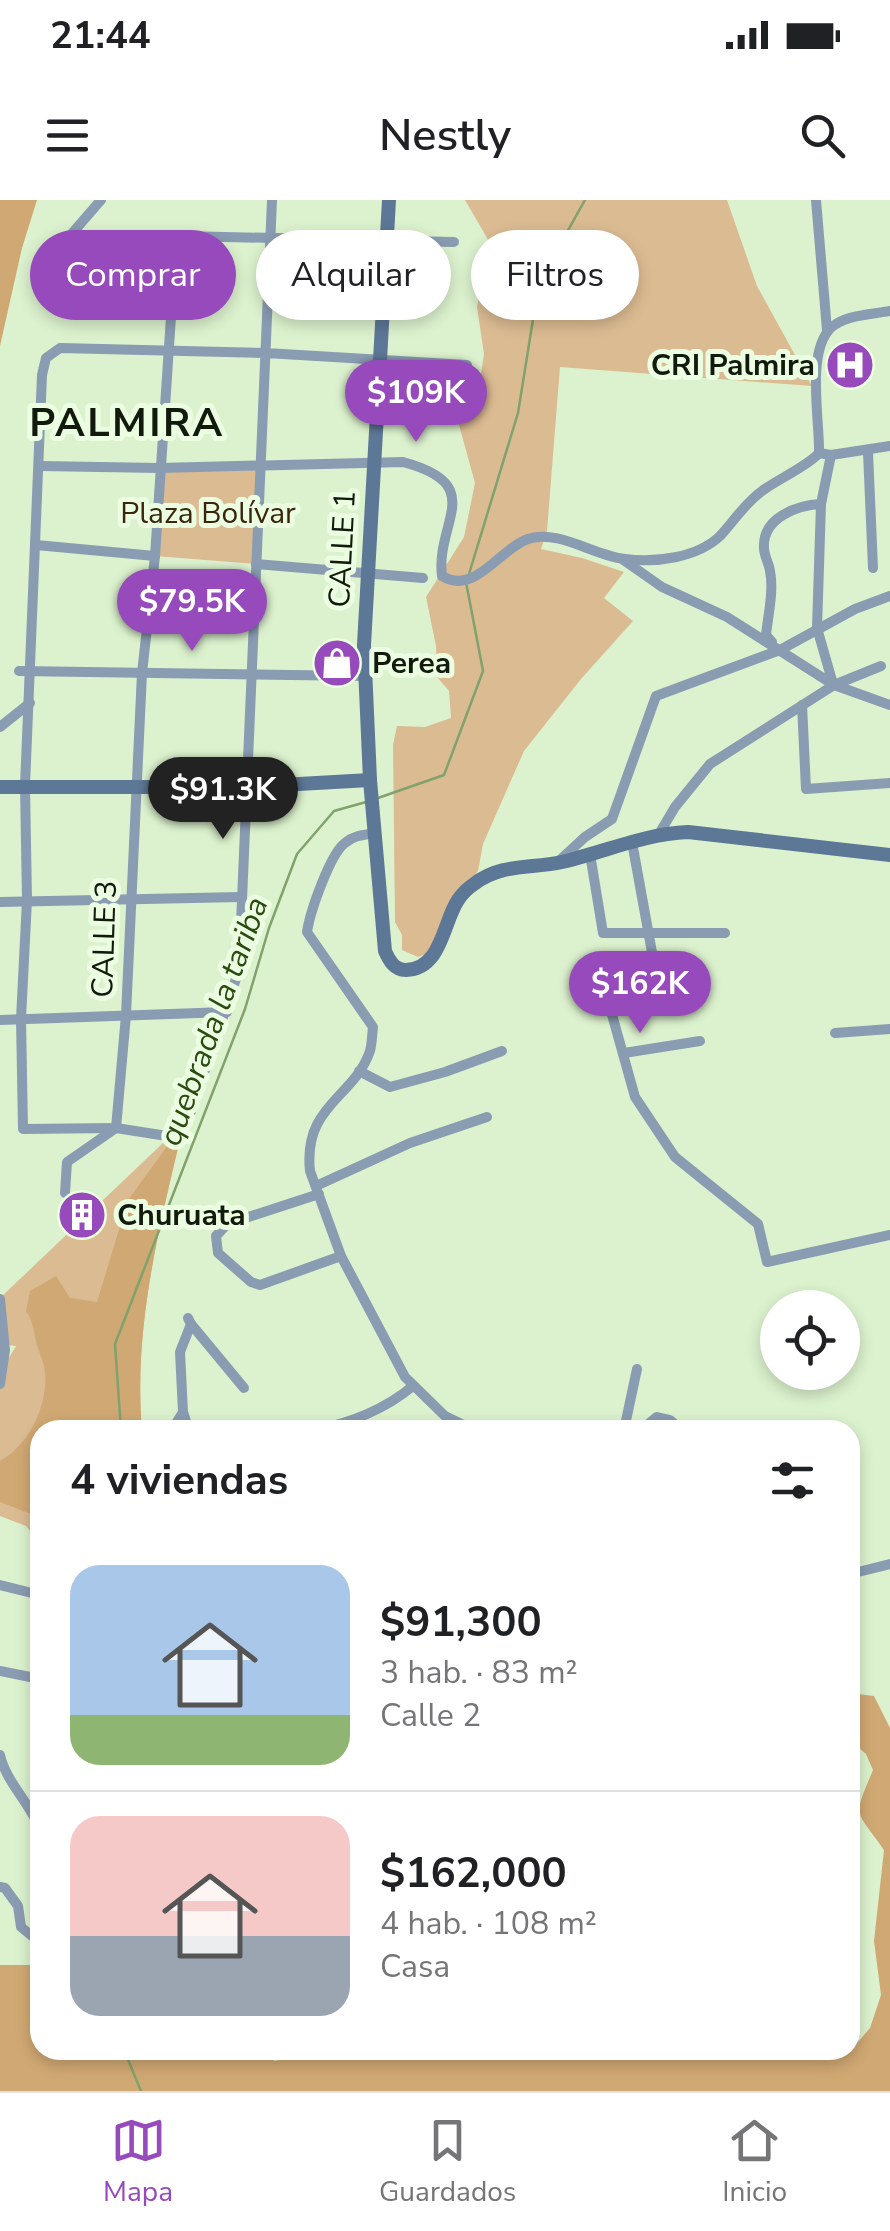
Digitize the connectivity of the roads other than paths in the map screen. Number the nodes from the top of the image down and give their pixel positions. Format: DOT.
graph roads {
  1 [pos="101,200"];
  2 [pos="272,200"];
  3 [pos="389,200"];
  4 [pos="816,200"];
  5 [pos="75,230"];
  6 [pos="272,230"];
  7 [pos="387,230"];
  8 [pos="256,237"];
  9 [pos="451,242"];
  10 [pos="454,242"];
  11 [pos="890,311"];
  12 [pos="268,320"];
  13 [pos="383,320"];
  14 [pos="827,330"];
  15 [pos="168,350"];
  16 [pos="266,354"];
  17 [pos="381,360"];
  18 [pos="467,365"];
  19 [pos="890,446"];
  20 [pos="868,452"];
  21 [pos="825,454"];
  22 [pos="374,464"];
  23 [pos="40,466"];
  24 [pos="258,466"];
  25 [pos="159,468"];
  26 [pos="822,504"];
  27 [pos="36,545"];
  28 [pos="155,556"];
  29 [pos="622,559"];
  30 [pos="256,564"];
  31 [pos="873,568"];
  32 [pos="370,574"];
  33 [pos="423,578"];
  34 [pos="890,596"];
  35 [pos="817,628"];
  36 [pos="780,650"];
  37 [pos="881,666"];
  38 [pos="25,672"];
  39 [pos="142,673"];
  40 [pos="252,676"];
  41 [pos="364,676"];
  42 [pos="834,685"];
  43 [pos="30,703"];
  44 [pos="890,705"];
  45 [pos="802,706"];
  46 [pos="0,727"];
  47 [pos="370,780"];
  48 [pos="890,783"];
  49 [pos="25,786"];
  50 [pos="136,786"];
  51 [pos="0,787"];
  52 [pos="245,787"];
  53 [pos="376,833"];
  54 [pos="660,834"];
  55 [pos="632,842"];
  56 [pos="590,854"];
  57 [pos="890,854"];
  58 [pos="557,863"];
  59 [pos="131,897"];
  60 [pos="241,897"];
  61 [pos="27,900"];
  62 [pos="0,902"];
  63 [pos="647,932"];
  64 [pos="725,932"];
  65 [pos="604,986"];
  66 [pos="611,1010"];
  67 [pos="227,1012"];
  68 [pos="126,1015"];
  69 [pos="0,1020"];
  70 [pos="21,1020"];
  71 [pos="890,1029"];
  72 [pos="835,1034"];
  73 [pos="700,1041"];
  74 [pos="502,1051"];
  75 [pos="624,1052"];
  76 [pos="358,1071"];
  77 [pos="487,1117"];
  78 [pos="116,1128"];
  79 [pos="317,1190"];
  80 [pos="65,1192"];
  81 [pos="890,1236"];
  82 [pos="340,1256"];
  83 [pos="0,1300"];
  84 [pos="1,1319"];
  85 [pos="637,1368"];
  86 [pos="0,1384"];
  87 [pos="413,1386"];
  88 [pos="244,1388"];
  89 [pos="183,1412"];
  90 [pos="178,1420"];
  91 [pos="186,1420"];
  92 [pos="354,1420"];
  93 [pos="453,1420"];
  94 [pos="626,1420"];
  95 [pos="890,1564"];
  96 [pos="860,1572"];
  97 [pos="0,1585"];
  98 [pos="30,1592"];
  99 [pos="0,1671"];
  100 [pos="30,1678"];
  101 [pos="0,1755"];
  102 [pos="30,1810"];
  103 [pos="0,1886"];
  104 [pos="30,1934"];
  1 -- 5 [label="street"];
  2 -- 6 [label="street"];
  3 -- 7 [label="main road, CALLE 1"];
  4 -- 14 [label="street"];
  8 -- 15 [label="street, CALLE 3"];
  9 -- 10 [label="street"];
  11 -- 14 [label="street"];
  12 -- 16 [label="street"];
  13 -- 17 [label="main road, CALLE 1"];
  14 -- 21 [label="street"];
  15 -- 16 [label="street"];
  15 -- 23 [label="street"];
  15 -- 25 [label="street, CALLE 3"];
  16 -- 17 [label="street"];
  16 -- 24 [label="street"];
  17 -- 18 [label="street"];
  17 -- 22 [label="main road, CALLE 1"];
  19 -- 20 [label="street"];
  20 -- 21 [label="street"];
  20 -- 31 [label="street"];
  21 -- 26 [label="street"];
  21 -- 29 [label="street"];
  22 -- 24 [label="street"];
  22 -- 29 [label="street"];
  22 -- 32 [label="main road, CALLE 1"];
  23 -- 25 [label="street"];
  23 -- 27 [label="street"];
  24 -- 25 [label="street"];
  24 -- 30 [label="street"];
  25 -- 28 [label="street, CALLE 3"];
  26 -- 35 [label="street"];
  26 -- 36 [label="street"];
  27 -- 28 [label="street"];
  27 -- 38 [label="street"];
  28 -- 39 [label="street, CALLE 3"];
  29 -- 36 [label="street"];
  30 -- 32 [label="street"];
  30 -- 40 [label="street"];
  32 -- 33 [label="street"];
  32 -- 41 [label="main road, CALLE 1"];
  34 -- 35 [label="street"];
  35 -- 36 [label="street"];
  35 -- 42 [label="street"];
  36 -- 42 [label="street"];
  36 -- 58 [label="street"];
  37 -- 42 [label="street"];
  38 -- 39 [label="street"];
  38 -- 43 [label="street"];
  39 -- 40 [label="street"];
  39 -- 50 [label="street, CALLE 3"];
  40 -- 41 [label="street"];
  40 -- 52 [label="street"];
  41 -- 47 [label="main road, CALLE 1"];
  42 -- 44 [label="street"];
  42 -- 45 [label="street"];
  43 -- 46 [label="street"];
  43 -- 49 [label="street"];
  45 -- 48 [label="street"];
  45 -- 54 [label="street"];
  47 -- 52 [label="main road"];
  47 -- 53 [label="main road, CALLE 1"];
  49 -- 50 [label="main road"];
  49 -- 51 [label="main road"];
  49 -- 61 [label="street"];
  50 -- 52 [label="main road"];
  50 -- 59 [label="street, CALLE 3"];
  52 -- 60 [label="street"];
  53 -- 58 [label="main road, CALLE 1"];
  53 -- 76 [label="street"];
  54 -- 55 [label="main road"];
  54 -- 57 [label="main road"];
  55 -- 56 [label="main road"];
  55 -- 63 [label="street"];
  56 -- 58 [label="main road"];
  56 -- 63 [label="street"];
  59 -- 60 [label="street"];
  59 -- 61 [label="street"];
  59 -- 68 [label="street, CALLE 3"];
  60 -- 67 [label="street"];
  61 -- 62 [label="street"];
  61 -- 70 [label="street"];
  63 -- 64 [label="street"];
  63 -- 66 [label="street"];
  65 -- 66 [label="street"];
  66 -- 75 [label="street"];
  67 -- 68 [label="street"];
  67 -- 78 [label="street"];
  68 -- 70 [label="street"];
  68 -- 78 [label="street, CALLE 3"];
  69 -- 70 [label="street"];
  70 -- 78 [label="street"];
  71 -- 72 [label="street"];
  73 -- 75 [label="street"];
  74 -- 76 [label="street"];
  75 -- 81 [label="street"];
  76 -- 79 [label="street"];
  77 -- 79 [label="street"];
  78 -- 80 [label="street"];
  79 -- 82 [label="street"];
  79 -- 82 [label="street"];
  82 -- 87 [label="street"];
  83 -- 84 [label="street"];
  84 -- 86 [label="street"];
  85 -- 94 [label="street"];
  87 -- 92 [label="street"];
  87 -- 93 [label="street"];
  88 -- 89 [label="street"];
  89 -- 90 [label="street"];
  89 -- 91 [label="street"];
  95 -- 96 [label="street"];
  97 -- 98 [label="street"];
  99 -- 100 [label="street"];
  101 -- 102 [label="street"];
  103 -- 104 [label="street"];
}
